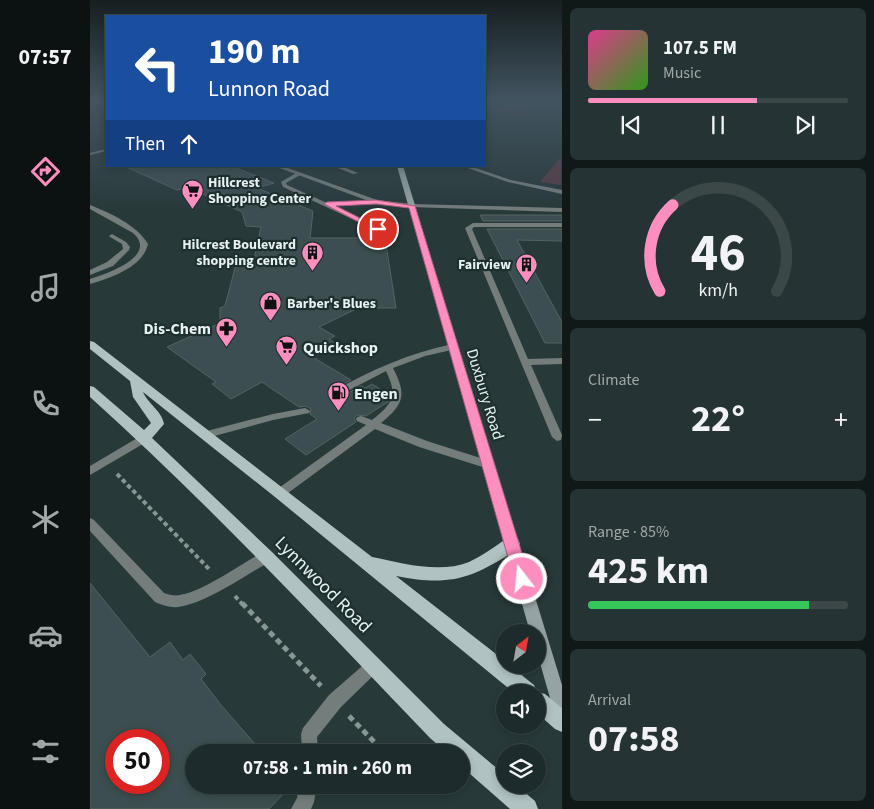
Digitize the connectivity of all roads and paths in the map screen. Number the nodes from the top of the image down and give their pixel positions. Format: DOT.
graph roads {
  1 [pos="105,150"];
  2 [pos="90,154"];
  3 [pos="279,167"];
  4 [pos="339,167"];
  5 [pos="400,167"];
  6 [pos="467,167"];
  7 [pos="355,173"];
  8 [pos="298,174"];
  9 [pos="562,192"];
  10 [pos="376,202"];
  11 [pos="327,204"];
  12 [pos="412,206"];
  13 [pos="90,207"];
  14 [pos="562,210"];
  15 [pos="562,225"];
  16 [pos="378,229"];
  17 [pos="112,236"];
  18 [pos="90,273"];
  19 [pos="90,282"];
  20 [pos="90,344"];
  21 [pos="453,347"];
  22 [pos="562,361"];
  23 [pos="525,362"];
  24 [pos="388,366"];
  25 [pos="136,381"];
  26 [pos="90,390"];
  27 [pos="336,394"];
  28 [pos="305,411"];
  29 [pos="361,419"];
  30 [pos="374,424"];
  31 [pos="207,434"];
  32 [pos="557,437"];
  33 [pos="144,438"];
  34 [pos="105,463"];
  35 [pos="488,465"];
  36 [pos="90,471"];
  37 [pos="280,492"];
  38 [pos="90,523"];
  39 [pos="512,544"];
  40 [pos="266,557"];
  41 [pos="367,562"];
  42 [pos="221,581"];
  43 [pos="534,624"];
  44 [pos="546,661"];
  45 [pos="373,666"];
  46 [pos="517,684"];
  47 [pos="335,700"];
  48 [pos="546,709"];
  49 [pos="562,712"];
  50 [pos="562,722"];
  51 [pos="310,744"];
  52 [pos="376,744"];
  53 [pos="306,794"];
  54 [pos="300,809"];
  55 [pos="527,809"];
  1 -- 2 [label="street"];
  3 -- 8 [label="street"];
  4 -- 7 [label="street"];
  5 -- 12 [label="main road, Duxbury Road"];
  6 -- 9 [label="street"];
  8 -- 10 [label="street"];
  8 -- 11 [label="street"];
  10 -- 11 [label="street"];
  10 -- 12 [label="street"];
  11 -- 16 [label="street"];
  12 -- 14 [label="street"];
  12 -- 21 [label="main road, Duxbury Road"];
  13 -- 19 [label="street"];
  15 -- 23 [label="street"];
  17 -- 18 [label="street"];
  20 -- 25 [label="main road"];
  21 -- 24 [label="street"];
  21 -- 35 [label="main road, Duxbury Road"];
  22 -- 23 [label="street"];
  23 -- 32 [label="street"];
  24 -- 27 [label="street"];
  24 -- 30 [label="street"];
  25 -- 31 [label="main road"];
  25 -- 33 [label="main road"];
  26 -- 33 [label="main road, Lynnwood Road"];
  28 -- 31 [label="street"];
  29 -- 30 [label="street"];
  30 -- 35 [label="street"];
  30 -- 37 [label="street"];
  31 -- 37 [label="main road"];
  33 -- 34 [label="street"];
  33 -- 40 [label="main road, Lynnwood Road"];
  34 -- 36 [label="street"];
  34 -- 42 [label="path"];
  35 -- 39 [label="main road, Duxbury Road"];
  37 -- 41 [label="main road"];
  38 -- 42 [label="street"];
  39 -- 41 [label="main road"];
  39 -- 43 [label="main road, Duxbury Road"];
  40 -- 42 [label="street"];
  40 -- 45 [label="main road, Lynnwood Road"];
  41 -- 46 [label="main road"];
  42 -- 47 [label="path"];
  44 -- 49 [label="main road, Duxbury Road"];
  45 -- 47 [label="street"];
  45 -- 55 [label="main road, Lynnwood Road"];
  47 -- 51 [label="street"];
  47 -- 52 [label="path"];
  48 -- 50 [label="main road"];
  53 -- 54 [label="street"];
}
